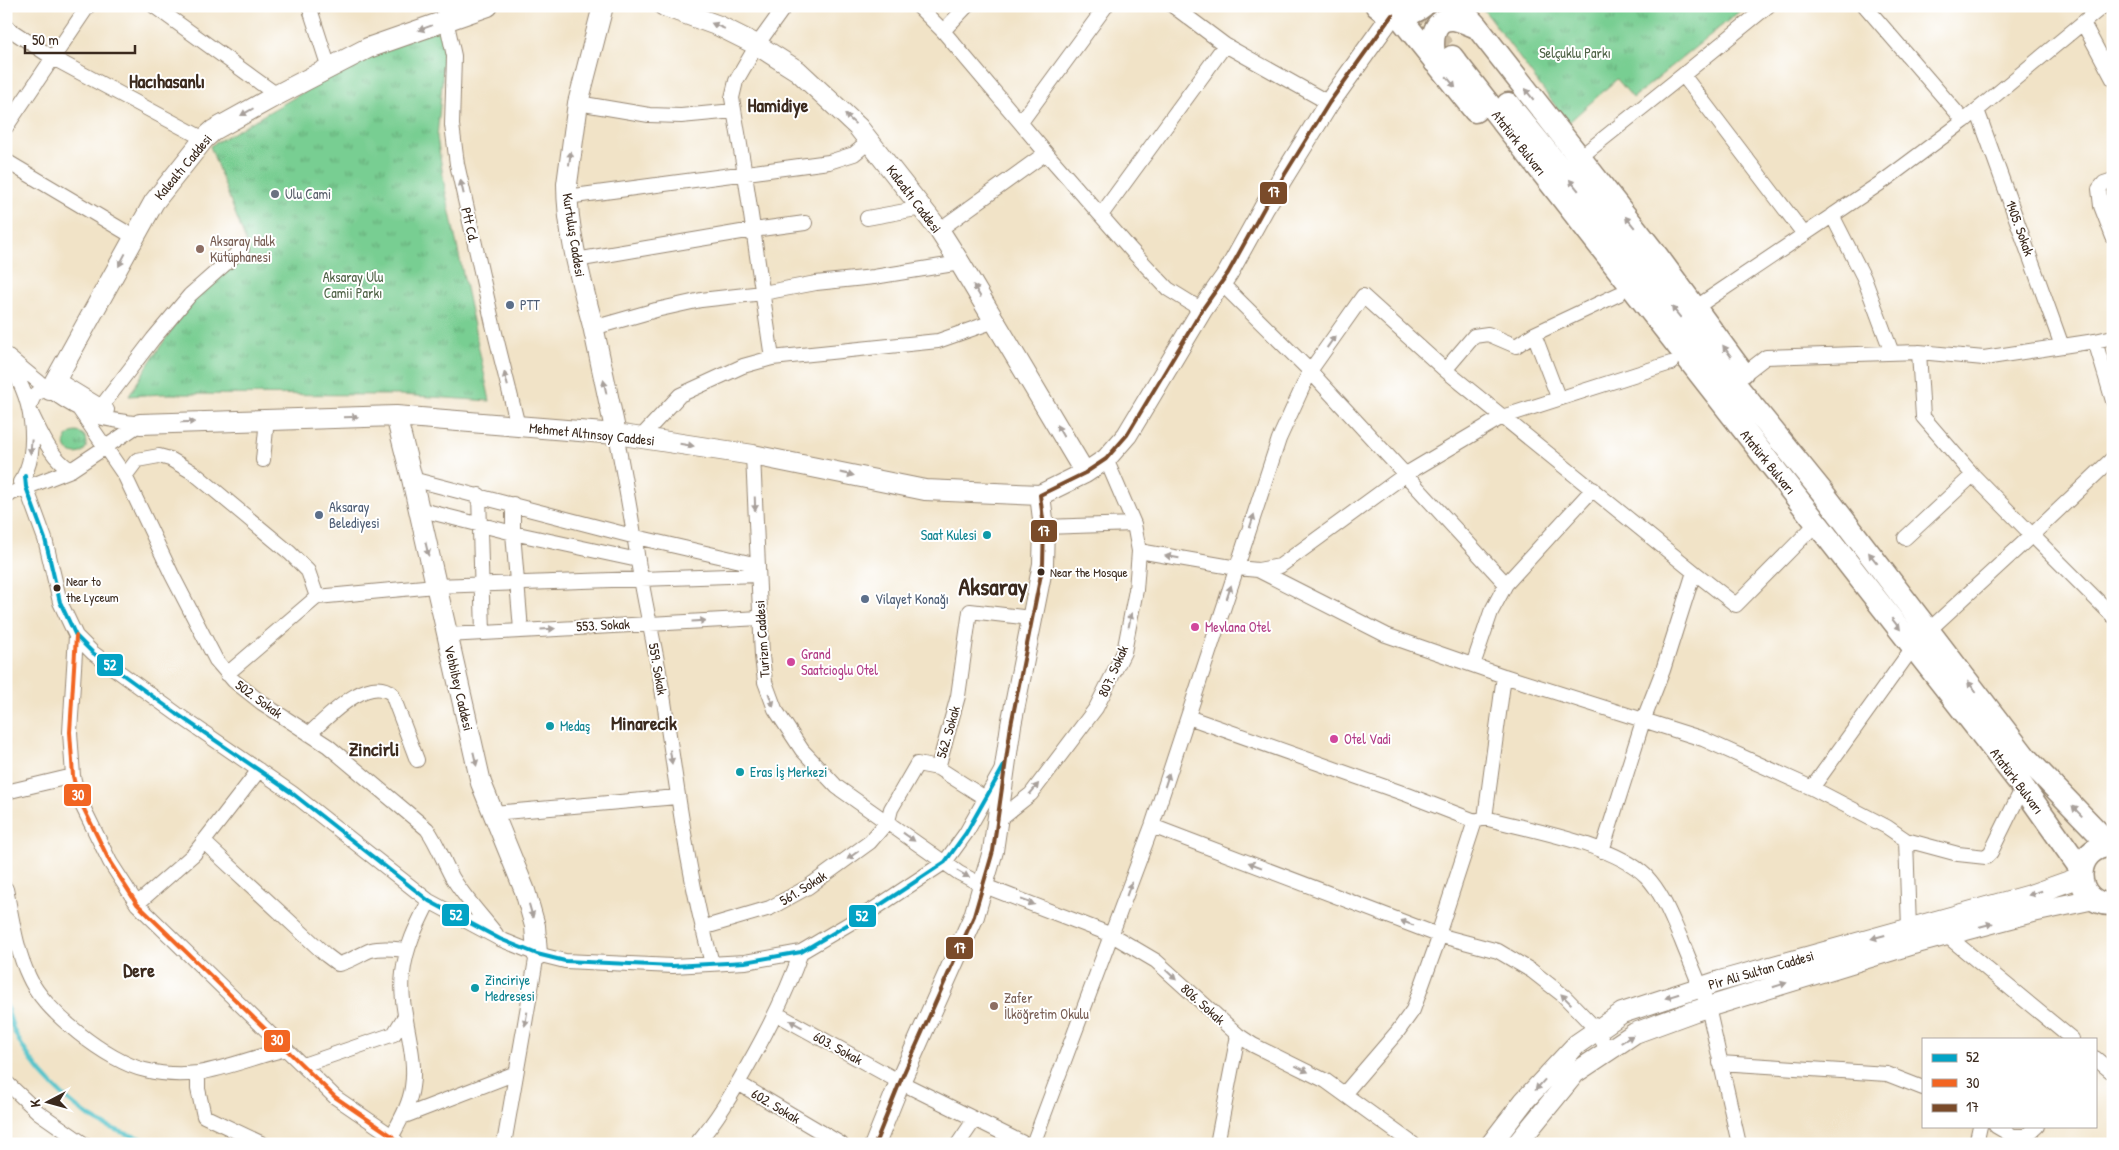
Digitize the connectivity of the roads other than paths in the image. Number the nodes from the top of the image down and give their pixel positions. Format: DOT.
graph roads {
  1 [pos="88,6"];
  2 [pos="309,6"];
  3 [pos="488,6"];
  4 [pos="603,6"];
  5 [pos="664,6"];
  6 [pos="785,6"];
  7 [pos="918,6"];
  8 [pos="967,6"];
  9 [pos="1106,6"];
  10 [pos="1173,6"];
  11 [pos="1422,6"];
  12 [pos="1458,6"];
  13 [pos="1768,6"];
  14 [pos="1865,6"];
  15 [pos="159,8"];
  16 [pos="1390,12"];
  17 [pos="445,13"];
  18 [pos="2091,13"];
  19 [pos="6,27"];
  20 [pos="1477,27"];
  21 [pos="944,31"];
  22 [pos="757,45"];
  23 [pos="1225,45"];
  24 [pos="1450,56"];
  25 [pos="53,58"];
  26 [pos="329,68"];
  27 [pos="1683,75"];
  28 [pos="2113,79"];
  29 [pos="277,95"];
  30 [pos="578,103"];
  31 [pos="1329,104"];
  32 [pos="1977,110"];
  33 [pos="734,111"];
  34 [pos="1964,121"];
  35 [pos="1021,122"];
  36 [pos="6,127"];
  37 [pos="204,139"];
  38 [pos="870,141"];
  39 [pos="1046,153"];
  40 [pos="1579,158"];
  41 [pos="6,161"];
  42 [pos="745,174"];
  43 [pos="2113,180"];
  44 [pos="567,197"];
  45 [pos="922,208"];
  46 [pos="1101,215"];
  47 [pos="1832,215"];
  48 [pos="867,218"];
  49 [pos="805,223"];
  50 [pos="754,230"];
  51 [pos="938,230"];
  52 [pos="1804,234"];
  53 [pos="134,237"];
  54 [pos="2113,237"];
  55 [pos="242,250"];
  56 [pos="576,260"];
  57 [pos="960,264"];
  58 [pos="1221,283"];
  59 [pos="762,293"];
  60 [pos="1619,294"];
  61 [pos="1696,308"];
  62 [pos="1202,310"];
  63 [pos="995,321"];
  64 [pos="593,328"];
  65 [pos="1534,334"];
  66 [pos="2113,337"];
  67 [pos="2095,341"];
  68 [pos="2062,346"];
  69 [pos="1919,352"];
  70 [pos="1892,353"];
  71 [pos="772,358"];
  72 [pos="8,362"];
  73 [pos="1671,362"];
  74 [pos="1445,370"];
  75 [pos="1310,372"];
  76 [pos="1744,374"];
  77 [pos="53,385"];
  78 [pos="1558,398"];
  79 [pos="2113,401"];
  80 [pos="80,409"];
  81 [pos="29,410"];
  82 [pos="97,412"];
  83 [pos="396,416"];
  84 [pos="1502,417"];
  85 [pos="267,419"];
  86 [pos="140,424"];
  87 [pos="518,426"];
  88 [pos="616,434"];
  89 [pos="640,438"];
  90 [pos="107,447"];
  91 [pos="753,455"];
  92 [pos="1106,459"];
  93 [pos="2112,459"];
  94 [pos="263,460"];
  95 [pos="71,470"];
  96 [pos="1085,473"];
  97 [pos="1406,474"];
  98 [pos="1973,475"];
  99 [pos="125,476"];
  100 [pos="412,479"];
  101 [pos="26,481"];
  102 [pos="1593,489"];
  103 [pos="1823,493"];
  104 [pos="9,495"];
  105 [pos="479,495"];
  106 [pos="1040,495"];
  107 [pos="513,504"];
  108 [pos="6,506"];
  109 [pos="418,509"];
  110 [pos="1810,515"];
  111 [pos="1134,524"];
  112 [pos="479,525"];
  113 [pos="1044,527"];
  114 [pos="513,533"];
  115 [pos="2032,535"];
  116 [pos="636,537"];
  117 [pos="1905,538"];
  118 [pos="1138,552"];
  119 [pos="638,560"];
  120 [pos="1237,568"];
  121 [pos="758,570"];
  122 [pos="1258,570"];
  123 [pos="1694,572"];
  124 [pos="641,578"];
  125 [pos="517,584"];
  126 [pos="1506,584"];
  127 [pos="480,585"];
  128 [pos="436,586"];
  129 [pos="317,597"];
  130 [pos="2113,616"];
  131 [pos="760,618"];
  132 [pos="1031,618"];
  133 [pos="650,623"];
  134 [pos="521,630"];
  135 [pos="1929,630"];
  136 [pos="483,632"];
  137 [pos="447,635"];
  138 [pos="76,636"];
  139 [pos="1914,646"];
  140 [pos="1473,665"];
  141 [pos="227,674"];
  142 [pos="1504,676"];
  143 [pos="1188,717"];
  144 [pos="1643,721"];
  145 [pos="309,734"];
  146 [pos="416,760"];
  147 [pos="1005,764"];
  148 [pos="938,768"];
  149 [pos="259,770"];
  150 [pos="73,776"];
  151 [pos="2023,787"];
  152 [pos="1812,788"];
  153 [pos="6,792"];
  154 [pos="677,796"];
  155 [pos="986,798"];
  156 [pos="493,813"];
  157 [pos="1480,820"];
  158 [pos="888,821"];
  159 [pos="997,821"];
  160 [pos="1152,826"];
  161 [pos="1906,840"];
  162 [pos="204,842"];
  163 [pos="2112,846"];
  164 [pos="1602,852"];
  165 [pos="945,862"];
  166 [pos="2081,873"];
  167 [pos="982,885"];
  168 [pos="6,889"];
  169 [pos="430,901"];
  170 [pos="137,904"];
  171 [pos="2107,904"];
  172 [pos="1944,927"];
  173 [pos="702,928"];
  174 [pos="1112,935"];
  175 [pos="1439,935"];
  176 [pos="1911,936"];
  177 [pos="500,939"];
  178 [pos="407,950"];
  179 [pos="800,952"];
  180 [pos="538,954"];
  181 [pos="20,957"];
  182 [pos="6,960"];
  183 [pos="712,963"];
  184 [pos="1701,987"];
  185 [pos="1708,1007"];
  186 [pos="777,1014"];
  187 [pos="405,1016"];
  188 [pos="1597,1030"];
  189 [pos="1238,1035"];
  190 [pos="2071,1038"];
  191 [pos="286,1049"];
  192 [pos="1608,1050"];
  193 [pos="2096,1059"];
  194 [pos="1720,1063"];
  195 [pos="303,1065"];
  196 [pos="198,1073"];
  197 [pos="516,1073"];
  198 [pos="2113,1073"];
  199 [pos="6,1082"];
  200 [pos="900,1082"];
  201 [pos="738,1083"];
  202 [pos="1922,1088"];
  203 [pos="1344,1094"];
  204 [pos="402,1117"];
  205 [pos="975,1120"];
  206 [pos="1980,1128"];
  207 [pos="1999,1128"];
  208 [pos="2035,1128"];
  209 [pos="395,1140"];
  210 [pos="84,1144"];
  211 [pos="263,1144"];
  212 [pos="504,1144"];
  213 [pos="696,1144"];
  214 [pos="841,1144"];
  215 [pos="875,1144"];
  216 [pos="958,1144"];
  217 [pos="1025,1144"];
  218 [pos="1033,1144"];
  219 [pos="1217,1144"];
  220 [pos="1413,1144"];
  221 [pos="1490,1144"];
  222 [pos="1517,1144"];
  223 [pos="1738,1144"];
  224 [pos="1976,1144"];
  1 -- 25 [label="street"];
  2 -- 26 [label="street"];
  3 -- 17 [label="street, Kalealtı Caddesi"];
  4 -- 30 [label="street, Kurtuluş Caddesi"];
  22 -- 5 [label="street, Kalealtı Caddesi, one-way"];
  6 -- 22 [label="street"];
  7 -- 21 [label="street"];
  8 -- 21 [label="street"];
  9 -- 35 [label="street"];
  10 -- 23 [label="street"];
  11 -- 16 [label="main road"];
  12 -- 20 [label="main road"];
  13 -- 27 [label="street"];
  14 -- 34 [label="street"];
  15 -- 29 [label="street"];
  16 -- 24 [label="main road"];
  16 -- 31 [label="street"];
  17 -- 26 [label="street, Kalealtı Caddesi, one-way"];
  87 -- 17 [label="street, Ptt Cd., one-way"];
  18 -- 28 [label="street"];
  18 -- 32 [label="street"];
  19 -- 25 [label="street"];
  20 -- 24 [label="main road"];
  40 -- 20 [label="main road, one-way"];
  21 -- 35 [label="street"];
  22 -- 33 [label="street"];
  38 -- 22 [label="street, Kalealtı Caddesi, one-way"];
  23 -- 31 [label="street"];
  23 -- 46 [label="street"];
  24 -- 60 [label="main road, one-way"];
  103 -- 24 [label="main road, Atatürk Bulvarı, one-way"];
  24 -- 110 [label="main road, Atatürk Bulvarı"];
  25 -- 36 [label="street"];
  25 -- 37 [label="street"];
  26 -- 29 [label="street, Kalealtı Caddesi"];
  27 -- 40 [label="street"];
  27 -- 52 [label="street"];
  29 -- 37 [label="street, Kalealtı Caddesi, one-way"];
  30 -- 33 [label="street"];
  44 -- 30 [label="street, Kurtuluş Caddesi, one-way"];
  31 -- 58 [label="street"];
  32 -- 34 [label="street"];
  32 -- 68 [label="street, 1405. Sokak"];
  33 -- 42 [label="street"];
  34 -- 47 [label="street"];
  35 -- 39 [label="street"];
  37 -- 53 [label="street, Kalealtı Caddesi"];
  38 -- 42 [label="street"];
  38 -- 45 [label="street, Kalealtı Caddesi"];
  39 -- 46 [label="street"];
  39 -- 51 [label="street"];
  61 -- 40 [label="main road, one-way"];
  41 -- 53 [label="street"];
  42 -- 44 [label="street"];
  42 -- 50 [label="street"];
  43 -- 54 [label="street"];
  44 -- 56 [label="street, Kurtuluş Caddesi"];
  45 -- 48 [label="street"];
  45 -- 51 [label="street, Kalealtı Caddesi"];
  46 -- 62 [label="street"];
  47 -- 52 [label="street"];
  47 -- 70 [label="street"];
  49 -- 50 [label="street"];
  50 -- 56 [label="street"];
  50 -- 59 [label="street"];
  51 -- 57 [label="street, Kalealtı Caddesi"];
  52 -- 61 [label="street"];
  53 -- 77 [label="street, Kalealtı Caddesi, one-way"];
  55 -- 82 [label="street"];
  56 -- 64 [label="street, Kurtuluş Caddesi"];
  57 -- 59 [label="street"];
  63 -- 57 [label="street, Kalealtı Caddesi, one-way"];
  58 -- 62 [label="street"];
  58 -- 75 [label="street"];
  59 -- 64 [label="street"];
  59 -- 71 [label="street"];
  60 -- 65 [label="street"];
  60 -- 73 [label="main road"];
  76 -- 61 [label="main road, one-way"];
  62 -- 92 [label="street"];
  63 -- 71 [label="street"];
  96 -- 63 [label="street, Kalealtı Caddesi, one-way"];
  88 -- 64 [label="street, Kurtuluş Caddesi, one-way"];
  65 -- 74 [label="street"];
  65 -- 78 [label="street"];
  66 -- 67 [label="street"];
  67 -- 68 [label="street"];
  67 -- 79 [label="street"];
  68 -- 69 [label="street"];
  69 -- 70 [label="street"];
  69 -- 98 [label="street"];
  70 -- 76 [label="street"];
  71 -- 89 [label="street"];
  72 -- 77 [label="street"];
  72 -- 81 [label="street"];
  73 -- 78 [label="street"];
  73 -- 110 [label="main road"];
  75 -- 74 [label="street, one-way"];
  74 -- 84 [label="street"];
  75 -- 97 [label="street"];
  120 -- 75 [label="street, one-way"];
  76 -- 103 [label="main road"];
  77 -- 80 [label="street"];
  77 -- 81 [label="street"];
  77 -- 82 [label="street"];
  78 -- 84 [label="street"];
  80 -- 82 [label="street"];
  80 -- 90 [label="street, 502. Sokak"];
  81 -- 95 [label="street"];
  81 -- 101 [label="street, one-way"];
  82 -- 86 [label="street"];
  85 -- 83 [label="street, Mehmet Altınsoy Caddesi, one-way"];
  83 -- 87 [label="street, Mehmet Altınsoy Caddesi"];
  83 -- 100 [label="street, Vehbibey Caddesi"];
  84 -- 97 [label="street"];
  84 -- 102 [label="street"];
  86 -- 85 [label="street, Mehmet Altınsoy Caddesi, one-way"];
  85 -- 94 [label="street"];
  86 -- 90 [label="street"];
  87 -- 88 [label="street, Mehmet Altınsoy Caddesi"];
  88 -- 89 [label="street, Mehmet Altınsoy Caddesi"];
  88 -- 116 [label="street, 559. Sokak"];
  89 -- 91 [label="street, Mehmet Altınsoy Caddesi, one-way"];
  90 -- 95 [label="street"];
  90 -- 99 [label="street, 502. Sokak"];
  91 -- 106 [label="street, Mehmet Altınsoy Caddesi, one-way"];
  91 -- 121 [label="street, Turizm Caddesi, one-way"];
  92 -- 96 [label="street"];
  92 -- 111 [label="street, 807. Sokak"];
  93 -- 115 [label="street"];
  95 -- 101 [label="street"];
  96 -- 106 [label="street"];
  97 -- 122 [label="street"];
  97 -- 126 [label="street"];
  98 -- 115 [label="street"];
  98 -- 117 [label="street"];
  99 -- 129 [label="street"];
  99 -- 141 [label="street, 502. Sokak"];
  100 -- 105 [label="street"];
  100 -- 109 [label="street, Vehbibey Caddesi"];
  101 -- 104 [label="street"];
  101 -- 108 [label="street"];
  101 -- 138 [label="street"];
  102 -- 123 [label="street"];
  102 -- 126 [label="street"];
  135 -- 103 [label="main road, Atatürk Bulvarı, one-way"];
  105 -- 107 [label="street"];
  105 -- 112 [label="street"];
  106 -- 113 [label="street"];
  107 -- 114 [label="street"];
  107 -- 116 [label="street"];
  109 -- 112 [label="street"];
  109 -- 128 [label="street, Vehbibey Caddesi, one-way"];
  110 -- 123 [label="street"];
  110 -- 139 [label="main road, Atatürk Bulvarı, one-way"];
  111 -- 113 [label="street"];
  111 -- 118 [label="street, 807. Sokak"];
  112 -- 114 [label="street"];
  112 -- 127 [label="street"];
  113 -- 132 [label="street"];
  114 -- 119 [label="street"];
  114 -- 125 [label="street"];
  115 -- 130 [label="street"];
  115 -- 135 [label="street"];
  116 -- 119 [label="street, 559. Sokak"];
  116 -- 121 [label="street"];
  120 -- 118 [label="street, one-way"];
  159 -- 118 [label="street, 807. Sokak, one-way"];
  119 -- 124 [label="street, 559. Sokak"];
  120 -- 122 [label="street"];
  143 -- 120 [label="street, one-way"];
  121 -- 124 [label="street"];
  121 -- 131 [label="street, Turizm Caddesi"];
  122 -- 140 [label="street"];
  123 -- 144 [label="street"];
  124 -- 125 [label="street"];
  124 -- 133 [label="street, 559. Sokak"];
  125 -- 127 [label="street"];
  125 -- 134 [label="street"];
  126 -- 140 [label="street"];
  127 -- 128 [label="street"];
  127 -- 136 [label="street"];
  128 -- 129 [label="street"];
  128 -- 137 [label="street, Vehbibey Caddesi"];
  129 -- 141 [label="street"];
  133 -- 131 [label="street, 553. Sokak, one-way"];
  131 -- 158 [label="street, Turizm Caddesi, one-way"];
  132 -- 147 [label="street"];
  132 -- 148 [label="street, 562. Sokak"];
  134 -- 133 [label="street, 553. Sokak, one-way"];
  133 -- 154 [label="street, 559. Sokak, one-way"];
  134 -- 136 [label="street, 553. Sokak"];
  163 -- 135 [label="main road, Atatürk Bulvarı, one-way"];
  136 -- 137 [label="street, 553. Sokak"];
  137 -- 156 [label="street, Vehbibey Caddesi, one-way"];
  138 -- 149 [label="street"];
  138 -- 150 [label="street"];
  139 -- 151 [label="main road, Atatürk Bulvarı"];
  139 -- 152 [label="street"];
  140 -- 142 [label="street"];
  141 -- 145 [label="street, 502. Sokak"];
  142 -- 144 [label="street"];
  142 -- 157 [label="street"];
  143 -- 157 [label="street"];
  160 -- 143 [label="street, one-way"];
  144 -- 152 [label="street"];
  144 -- 164 [label="street"];
  145 -- 146 [label="street"];
  145 -- 177 [label="street, 502. Sokak"];
  147 -- 155 [label="street"];
  147 -- 159 [label="street"];
  148 -- 155 [label="street"];
  148 -- 158 [label="street, 562. Sokak"];
  149 -- 162 [label="street"];
  149 -- 169 [label="street"];
  150 -- 153 [label="street"];
  150 -- 170 [label="street"];
  151 -- 161 [label="street"];
  151 -- 166 [label="main road, Atatürk Bulvarı"];
  152 -- 161 [label="street"];
  154 -- 156 [label="street"];
  154 -- 173 [label="street, 559. Sokak"];
  155 -- 165 [label="street"];
  156 -- 180 [label="street, Vehbibey Caddesi, one-way"];
  157 -- 164 [label="street"];
  157 -- 175 [label="street"];
  158 -- 165 [label="street, Turizm Caddesi, one-way"];
  158 -- 173 [label="street, 561. Sokak, one-way"];
  159 -- 167 [label="street"];
  174 -- 160 [label="street, one-way"];
  175 -- 160 [label="street, one-way"];
  161 -- 176 [label="street"];
  162 -- 170 [label="street"];
  162 -- 178 [label="street"];
  163 -- 166 [label="main road"];
  164 -- 184 [label="street"];
  165 -- 167 [label="street, Turizm Caddesi, one-way"];
  165 -- 179 [label="street"];
  166 -- 171 [label="main road, Atatürk Bulvarı"];
  166 -- 172 [label="street, one-way"];
  167 -- 174 [label="street, 806. Sokak, one-way"];
  167 -- 200 [label="street"];
  168 -- 181 [label="street"];
  169 -- 177 [label="street"];
  169 -- 178 [label="street"];
  170 -- 191 [label="street"];
  172 -- 171 [label="street, one-way"];
  172 -- 176 [label="street"];
  172 -- 190 [label="street"];
  173 -- 183 [label="street, 559. Sokak"];
  174 -- 189 [label="street, 806. Sokak, one-way"];
  174 -- 218 [label="street"];
  188 -- 175 [label="street, one-way"];
  175 -- 203 [label="street"];
  176 -- 184 [label="street, Pir Ali Sultan Caddesi, one-way"];
  185 -- 176 [label="street, one-way"];
  177 -- 180 [label="street"];
  178 -- 187 [label="street"];
  179 -- 183 [label="street"];
  179 -- 186 [label="street"];
  180 -- 183 [label="street"];
  180 -- 197 [label="street, one-way"];
  181 -- 182 [label="street"];
  181 -- 196 [label="street"];
  184 -- 185 [label="street"];
  184 -- 188 [label="street, Pir Ali Sultan Caddesi, one-way"];
  192 -- 185 [label="street, one-way"];
  185 -- 194 [label="street"];
  200 -- 186 [label="street, 603. Sokak, one-way"];
  186 -- 201 [label="street"];
  187 -- 195 [label="street"];
  187 -- 204 [label="street"];
  188 -- 192 [label="street"];
  188 -- 221 [label="street, Pir Ali Sultan Caddesi, one-way"];
  189 -- 203 [label="street, 806. Sokak, one-way"];
  189 -- 219 [label="street"];
  191 -- 195 [label="street"];
  191 -- 196 [label="street"];
  192 -- 222 [label="street"];
  193 -- 198 [label="street"];
  194 -- 202 [label="street"];
  194 -- 223 [label="street"];
  195 -- 209 [label="street"];
  196 -- 211 [label="street"];
  197 -- 204 [label="street"];
  197 -- 212 [label="street"];
  199 -- 210 [label="street"];
  200 -- 205 [label="street, 603. Sokak"];
  200 -- 215 [label="street"];
  201 -- 213 [label="street"];
  201 -- 214 [label="street, 602. Sokak"];
  203 -- 220 [label="street, 806. Sokak"];
  204 -- 209 [label="street"];
  205 -- 216 [label="street"];
  205 -- 217 [label="street, 603. Sokak"];
  206 -- 224 [label="street"];
  207 -- 208 [label="street"];
}
